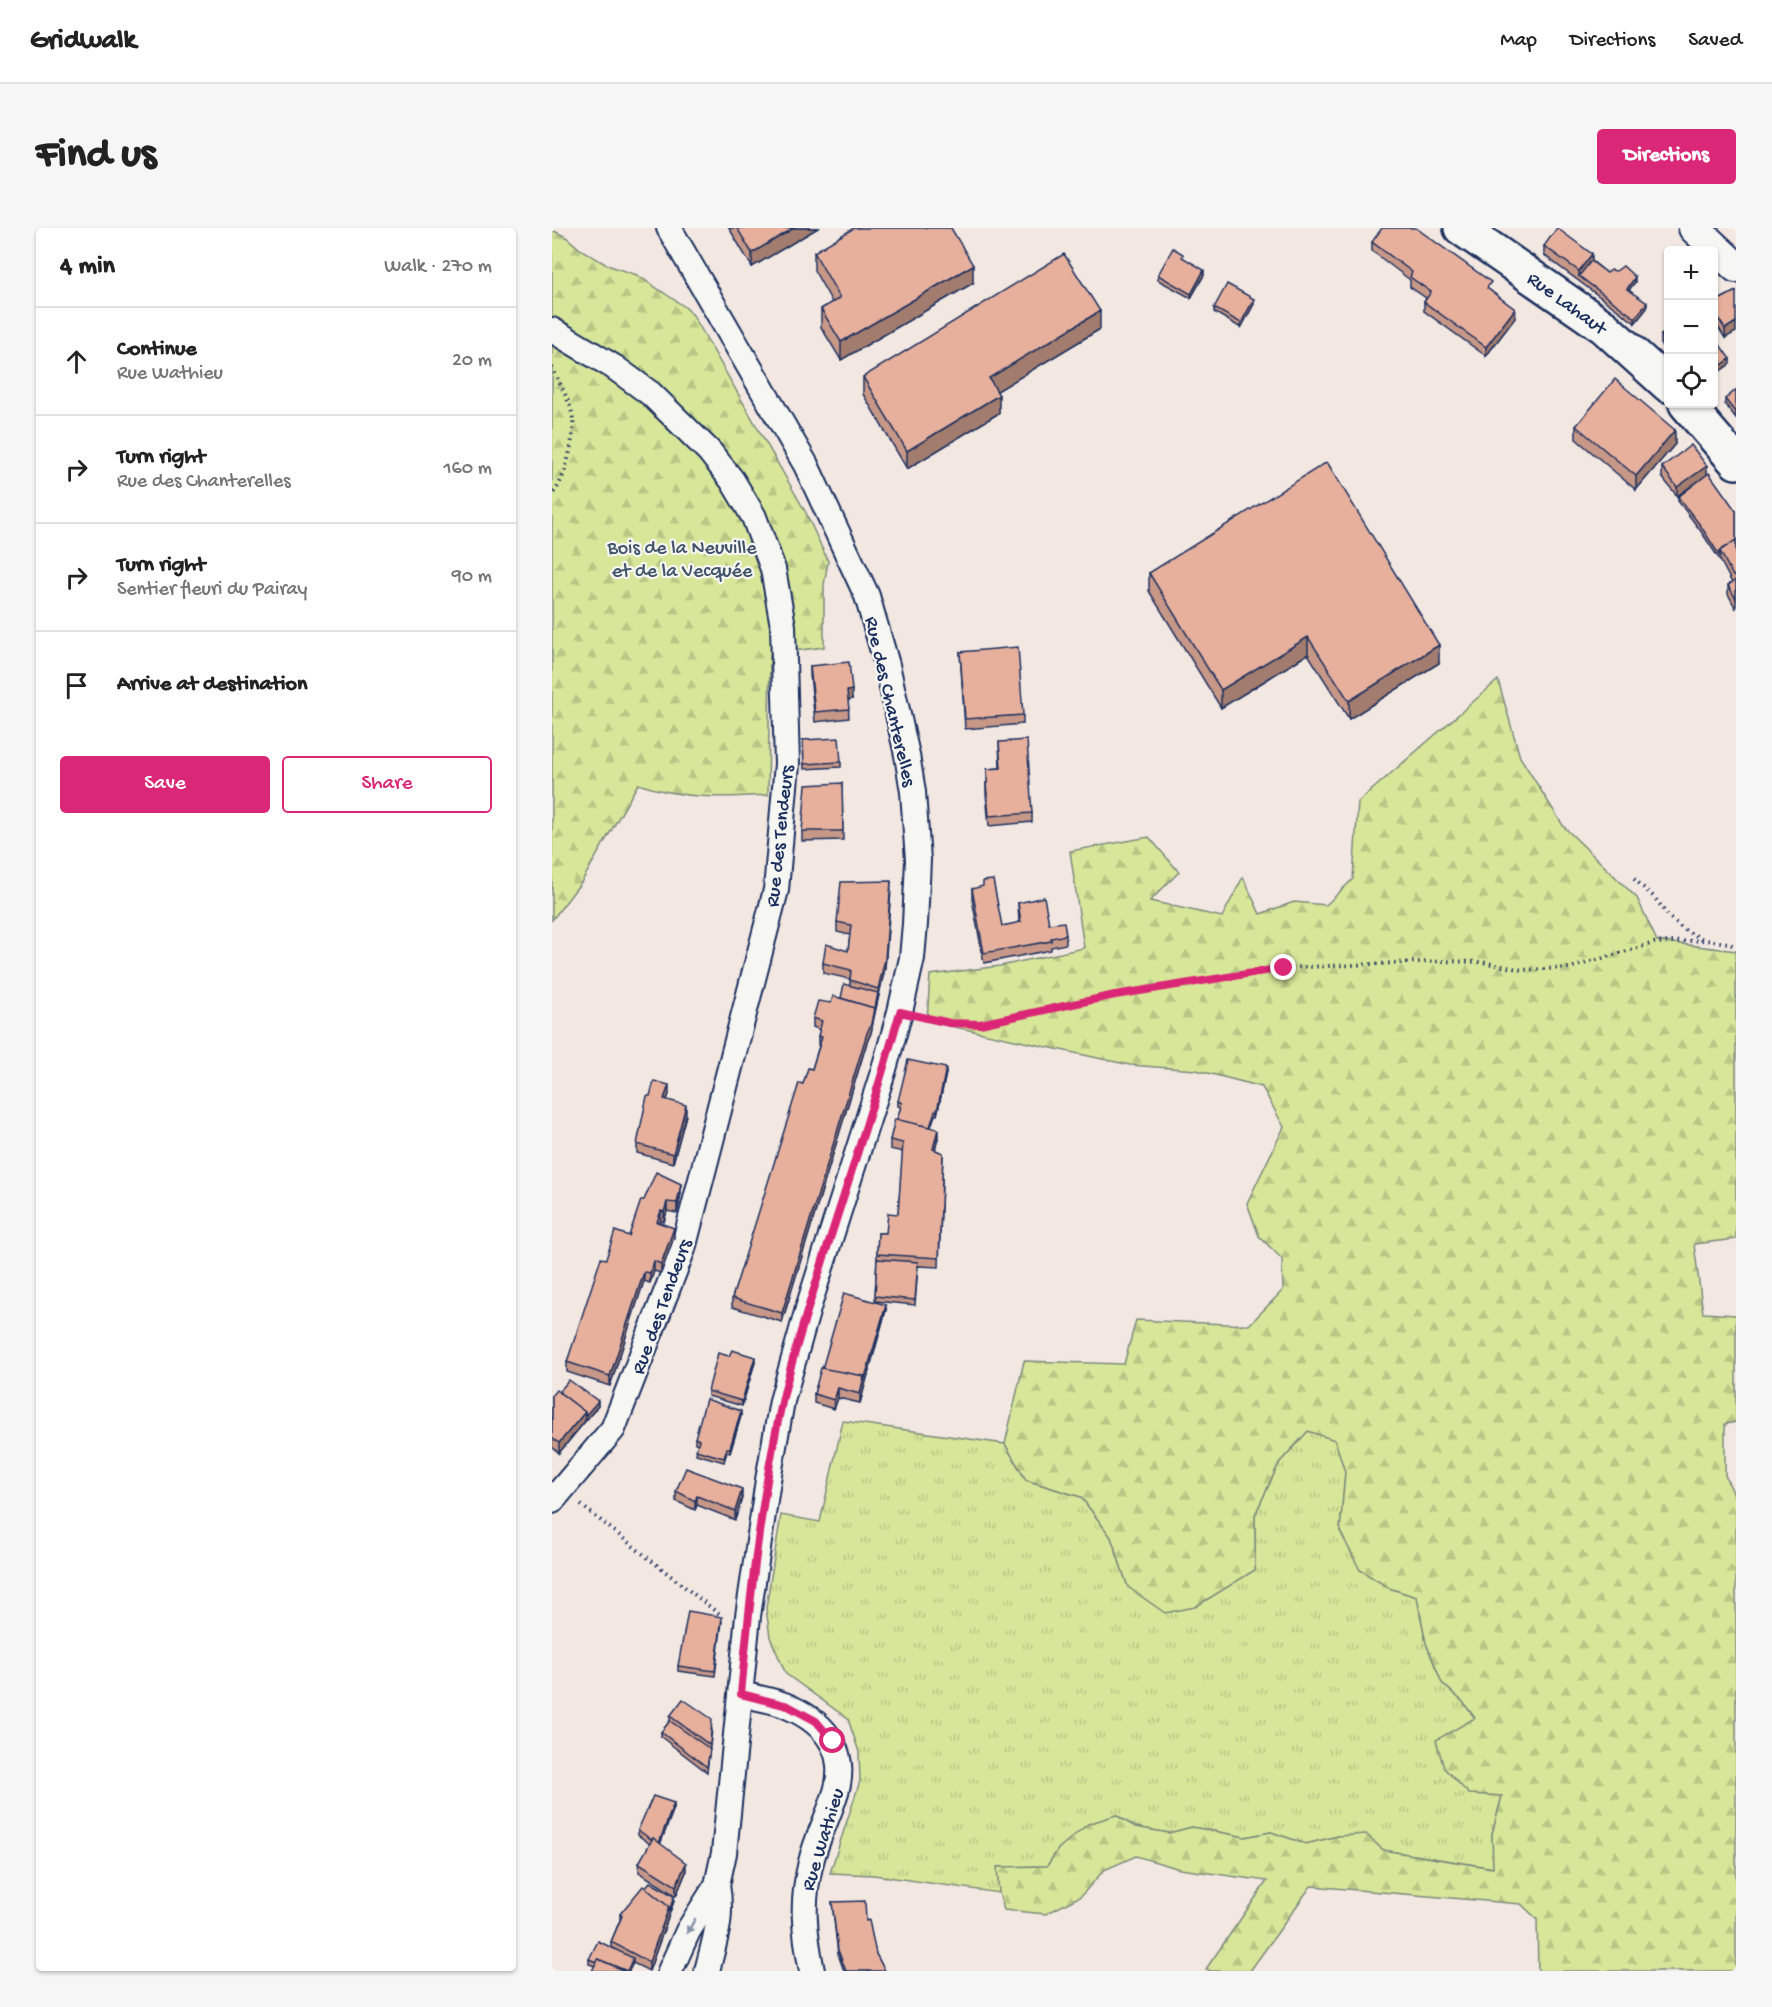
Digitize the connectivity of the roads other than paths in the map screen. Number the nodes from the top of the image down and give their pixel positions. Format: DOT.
graph roads {
  1 [pos="669,228"];
  2 [pos="1461,228"];
  3 [pos="1694,228"];
  4 [pos="1736,267"];
  5 [pos="552,330"];
  6 [pos="1664,381"];
  7 [pos="1689,408"];
  8 [pos="1736,462"];
  9 [pos="552,1501"];
  10 [pos="741,1694"];
  11 [pos="717,1885"];
  12 [pos="670,1971"];
  13 [pos="707,1971"];
  14 [pos="812,1971"];
  1 -- 10 [label="street, Rue des Chanterelles"];
  2 -- 6 [label="main road, Rue Lahaut"];
  3 -- 4 [label="street"];
  5 -- 9 [label="street, Rue des Tendeurs"];
  7 -- 8 [label="main road"];
  10 -- 11 [label="street, Rue des Chanterelles"];
  10 -- 14 [label="street, Rue Wathieu"];
  11 -- 12 [label="street, Rue des Chanterelles, one-way"];
  11 -- 13 [label="street, Rue des Chanterelles"];
}
